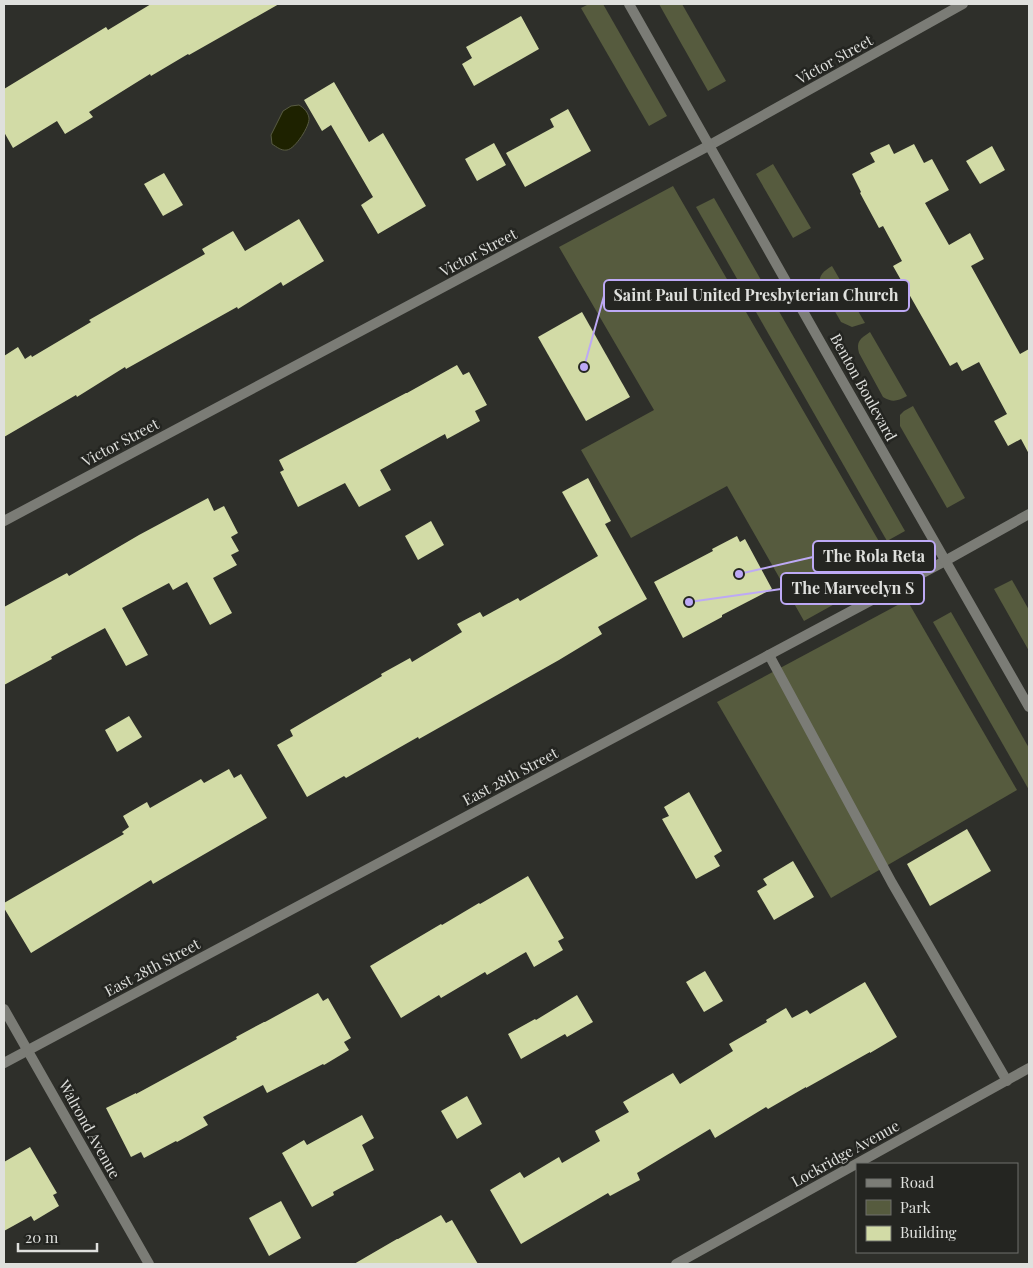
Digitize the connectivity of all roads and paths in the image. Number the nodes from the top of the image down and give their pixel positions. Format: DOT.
graph roads {
  1 [pos="629,4"];
  2 [pos="963,4"];
  3 [pos="710,146"];
  4 [pos="1029,514"];
  5 [pos="4,521"];
  6 [pos="945,561"];
  7 [pos="769,655"];
  8 [pos="1029,706"];
  9 [pos="4,1009"];
  10 [pos="28,1050"];
  11 [pos="4,1063"];
  12 [pos="1029,1068"];
  13 [pos="1007,1081"];
  14 [pos="859,1163"];
  15 [pos="856,1164"];
  16 [pos="149,1264"];
  17 [pos="676,1264"];
  1 -- 3 [label="street, Benton Boulevard"];
  2 -- 3 [label="street, Victor Street"];
  3 -- 5 [label="street, Victor Street"];
  3 -- 6 [label="street, Benton Boulevard"];
  4 -- 6 [label="street, East 28th Street"];
  6 -- 7 [label="street, East 28th Street"];
  6 -- 8 [label="street, Benton Boulevard"];
  7 -- 10 [label="street, East 28th Street"];
  7 -- 13 [label="street"];
  9 -- 10 [label="street, Walrond Avenue"];
  10 -- 11 [label="street, East 28th Street"];
  10 -- 16 [label="street, Walrond Avenue"];
  12 -- 13 [label="street, Lockridge Avenue"];
  13 -- 14 [label="street, Lockridge Avenue"];
  15 -- 17 [label="street, Lockridge Avenue"];
}
